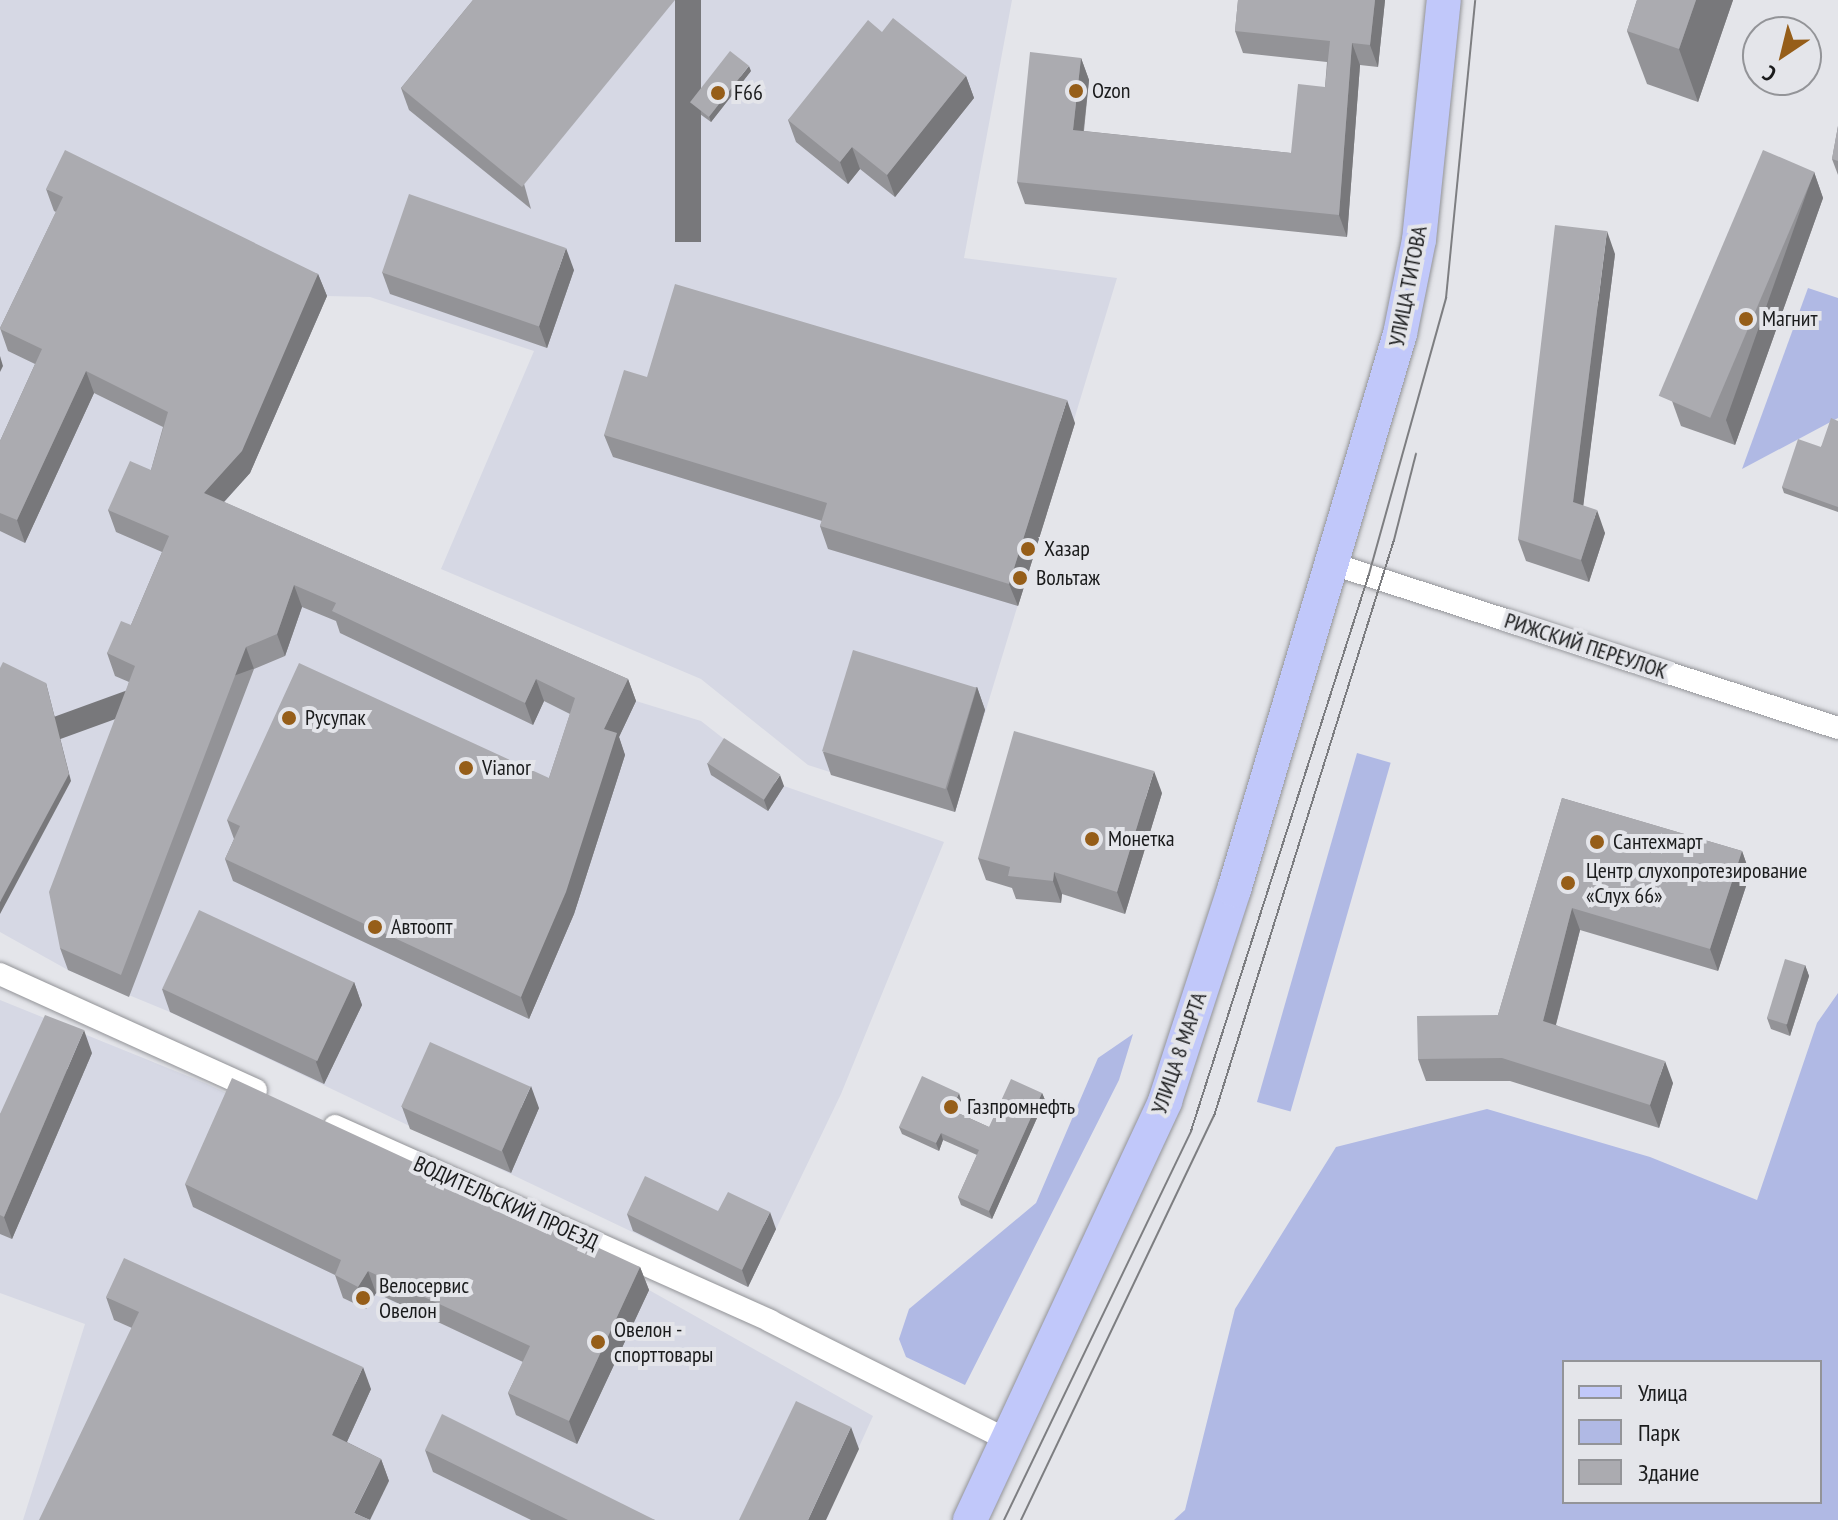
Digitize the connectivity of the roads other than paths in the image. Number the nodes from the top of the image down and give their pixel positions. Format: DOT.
graph roads {
  1 [pos="1444,0"];
  2 [pos="1333,564"];
  3 [pos="1838,728"];
  4 [pos="0,974"];
  5 [pos="281,1102"];
  6 [pos="310,1115"];
  7 [pos="1008,1440"];
  8 [pos="970,1520"];
  1 -- 2 [label="main road, УЛИЦА ТИТОВА"];
  2 -- 3 [label="street, РИЖСКИЙ ПЕРЕУЛОК"];
  2 -- 7 [label="main road, УЛИЦА 8 МАРТА"];
  4 -- 5 [label="street"];
  6 -- 7 [label="street, ВОДИТЕЛЬСКИЙ ПРОЕЗД"];
  7 -- 8 [label="main road, УЛИЦА 8 МАРТА"];
}
